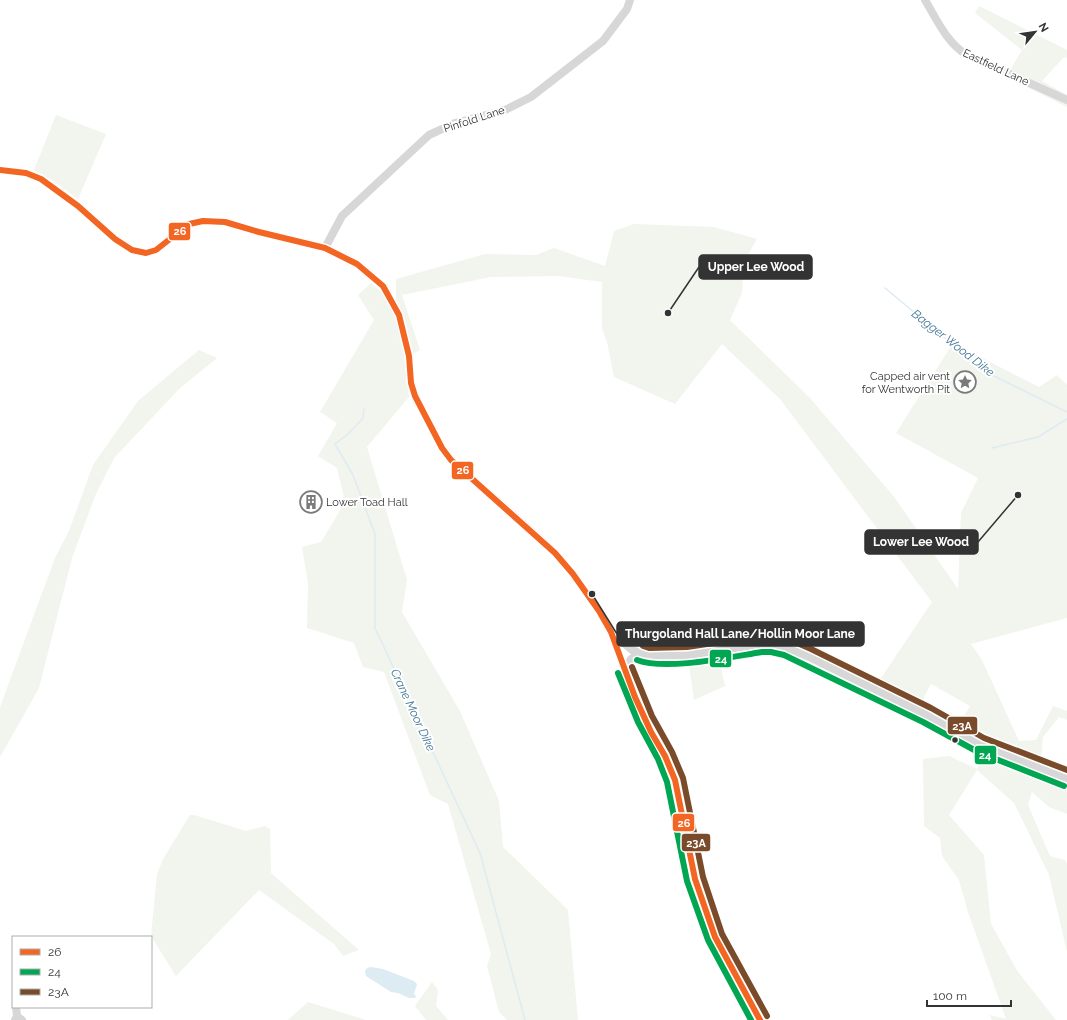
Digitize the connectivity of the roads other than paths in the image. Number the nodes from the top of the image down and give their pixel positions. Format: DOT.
graph roads {
  1 [pos="630,0"];
  2 [pos="925,0"];
  3 [pos="1067,100"];
  4 [pos="0,170"];
  5 [pos="325,248"];
  6 [pos="610,632"];
  7 [pos="640,653"];
  8 [pos="625,670"];
  9 [pos="1067,779"];
  10 [pos="760,1020"];
  1 -- 5 [label="street, Pinfold Lane"];
  2 -- 3 [label="street, Eastfield Lane"];
  4 -- 5 [label="street"];
  5 -- 6 [label="street"];
  6 -- 7 [label="street"];
  6 -- 8 [label="street"];
  7 -- 8 [label="street"];
  7 -- 9 [label="street"];
  8 -- 10 [label="street"];
}
